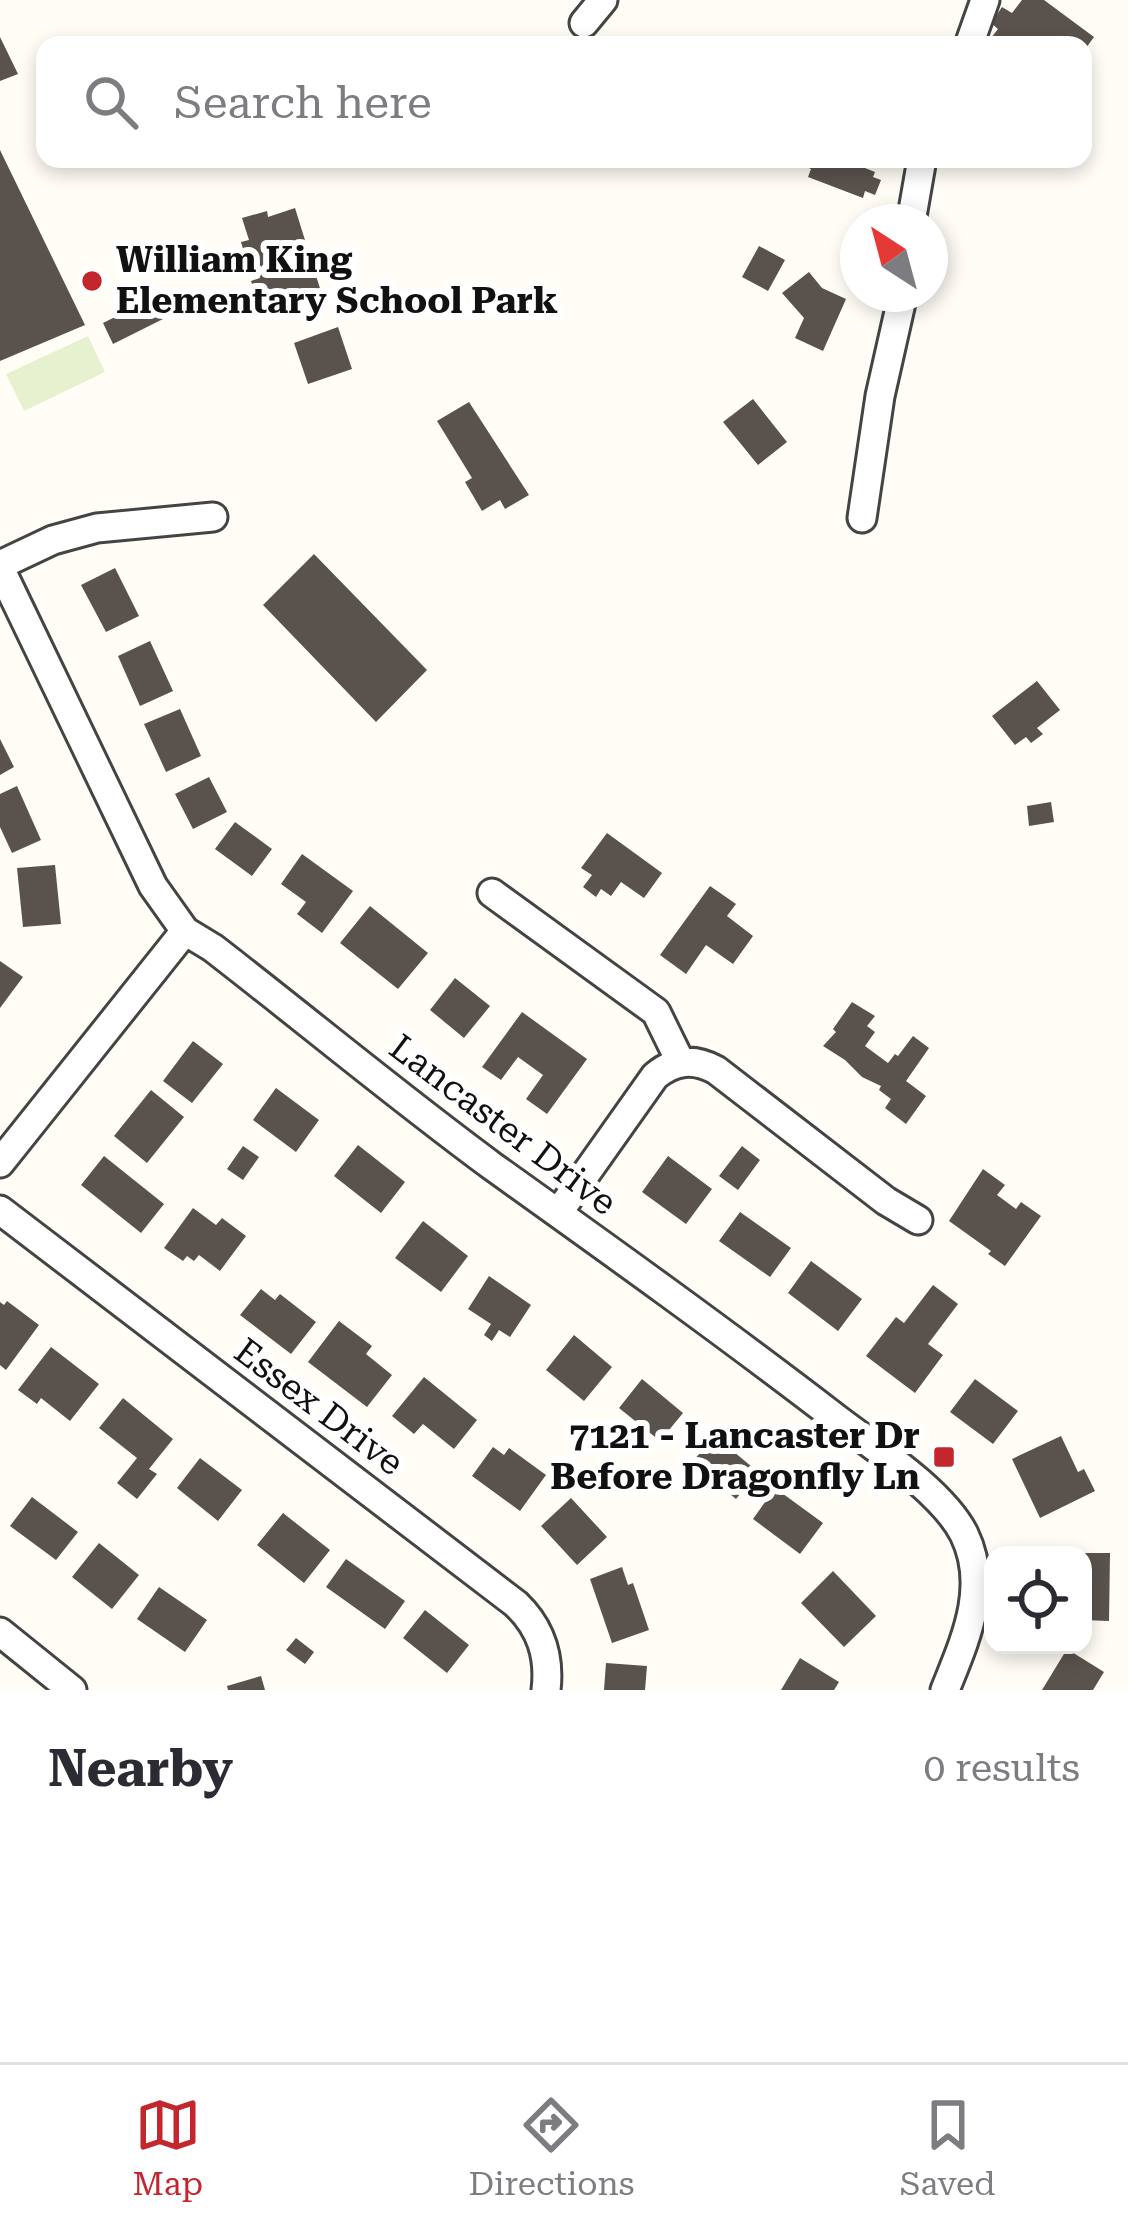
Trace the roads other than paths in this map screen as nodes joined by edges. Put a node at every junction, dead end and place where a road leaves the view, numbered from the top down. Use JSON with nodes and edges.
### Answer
{"nodes":[{"id":1,"x":603,"y":0,"type":"edge"},
{"id":2,"x":985,"y":0,"type":"edge"},
{"id":3,"x":584,"y":23,"type":"dead end"},
{"id":4,"x":972,"y":36,"type":"edge"},
{"id":5,"x":920,"y":168,"type":"edge"},
{"id":6,"x":914,"y":204,"type":"edge"},
{"id":7,"x":899,"y":312,"type":"edge"},
{"id":8,"x":213,"y":517,"type":"dead end"},
{"id":9,"x":862,"y":518,"type":"dead end"},
{"id":10,"x":0,"y":566,"type":"edge"},
{"id":11,"x":493,"y":893,"type":"dead end"},
{"id":12,"x":185,"y":931,"type":"junction"},
{"id":13,"x":681,"y":1063,"type":"junction"},
{"id":14,"x":0,"y":1163,"type":"edge"},
{"id":15,"x":0,"y":1210,"type":"edge"},
{"id":16,"x":558,"y":1213,"type":"junction"},
{"id":17,"x":918,"y":1220,"type":"dead end"},
{"id":18,"x":0,"y":1632,"type":"edge"},
{"id":19,"x":72,"y":1690,"type":"edge"},
{"id":20,"x":546,"y":1690,"type":"edge"},
{"id":21,"x":945,"y":1690,"type":"edge"}],
"edges":[{"from":1,"to":3,"type":"street"},
{"from":2,"to":4,"type":"street"},
{"from":5,"to":6,"type":"street"},
{"from":7,"to":9,"type":"street"},
{"from":8,"to":10,"type":"street"},
{"from":10,"to":12,"type":"street","name":"Lancaster Drive"},
{"from":11,"to":13,"type":"street"},
{"from":12,"to":14,"type":"street"},
{"from":12,"to":16,"type":"street","name":"Lancaster Drive"},
{"from":13,"to":16,"type":"street"},
{"from":13,"to":17,"type":"street"},
{"from":15,"to":20,"type":"street","name":"Essex Drive"},
{"from":16,"to":21,"type":"street","name":"Lancaster Drive"},
{"from":18,"to":19,"type":"street"}]}
